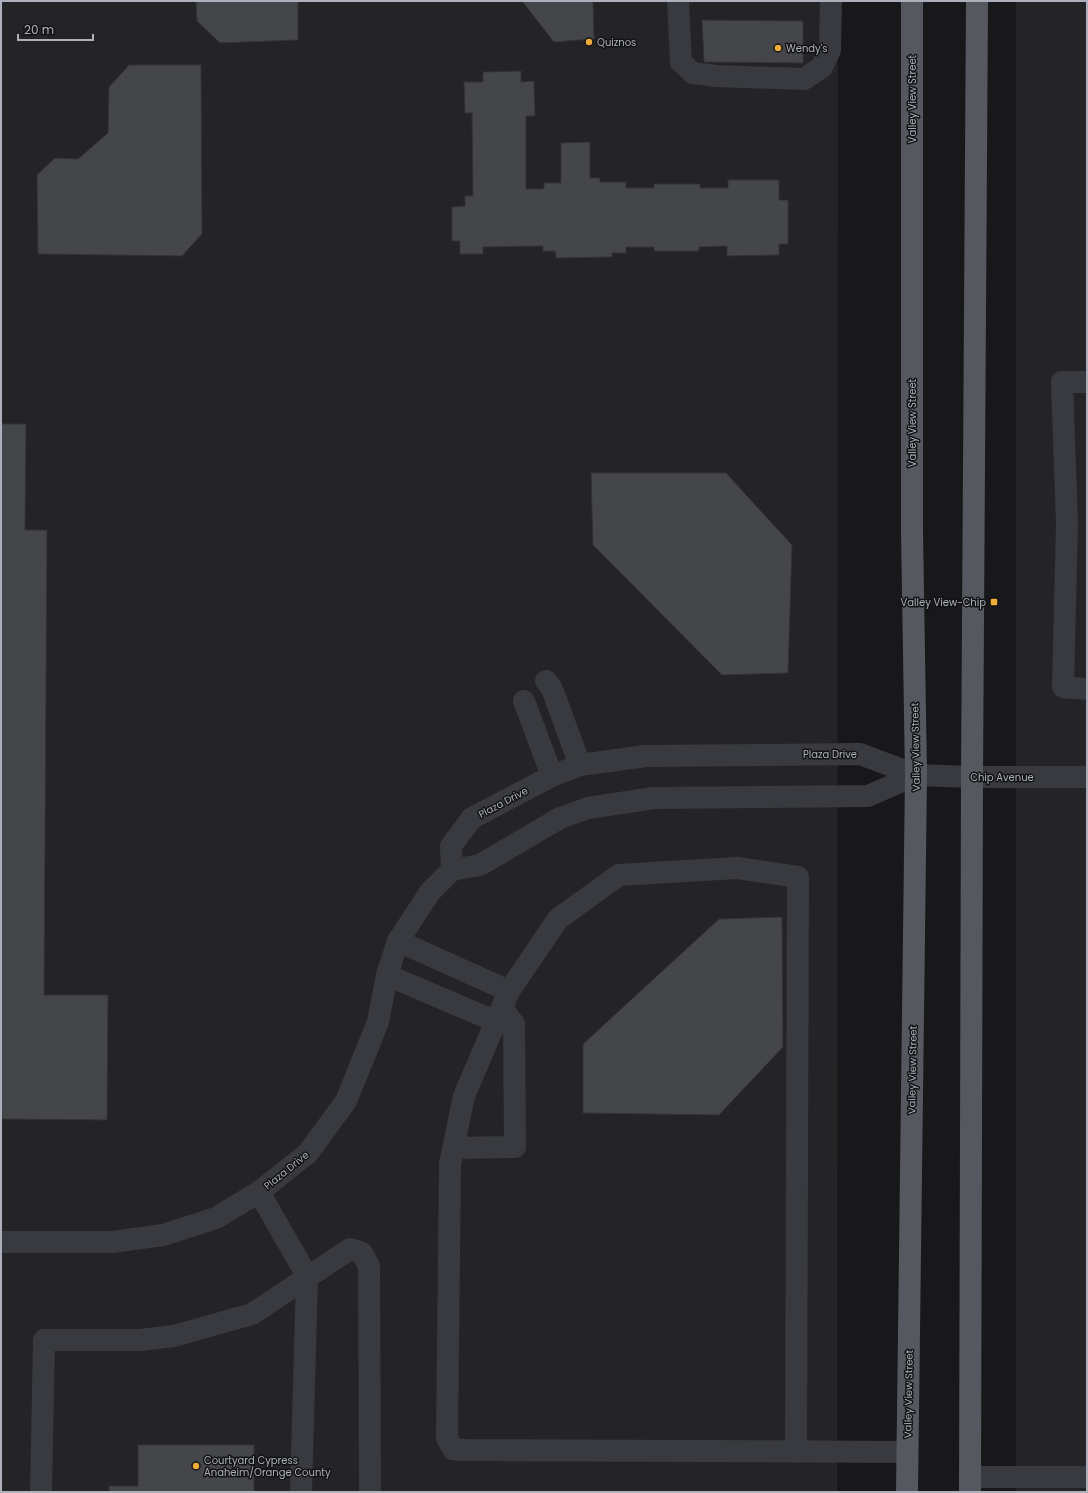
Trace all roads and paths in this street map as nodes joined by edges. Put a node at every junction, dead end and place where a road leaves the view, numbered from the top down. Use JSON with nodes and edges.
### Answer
{"nodes":[{"id":1,"x":678,"y":1,"type":"edge"},
{"id":2,"x":831,"y":1,"type":"edge"},
{"id":3,"x":912,"y":1,"type":"edge"},
{"id":4,"x":978,"y":1,"type":"edge"},
{"id":5,"x":1087,"y":382,"type":"edge"},
{"id":6,"x":546,"y":681,"type":"dead end"},
{"id":7,"x":1087,"y":689,"type":"edge"},
{"id":8,"x":524,"y":702,"type":"dead end"},
{"id":9,"x":580,"y":765,"type":"junction"},
{"id":10,"x":916,"y":775,"type":"junction"},
{"id":11,"x":552,"y":776,"type":"junction"},
{"id":12,"x":972,"y":777,"type":"junction"},
{"id":13,"x":1087,"y":777,"type":"edge"},
{"id":14,"x":452,"y":870,"type":"junction"},
{"id":15,"x":398,"y":941,"type":"junction"},
{"id":16,"x":387,"y":975,"type":"junction"},
{"id":17,"x":503,"y":1007,"type":"junction"},
{"id":18,"x":454,"y":1148,"type":"junction"},
{"id":19,"x":259,"y":1192,"type":"junction"},
{"id":20,"x":1,"y":1242,"type":"edge"},
{"id":21,"x":307,"y":1276,"type":"junction"},
{"id":22,"x":796,"y":1452,"type":"junction"},
{"id":23,"x":907,"y":1452,"type":"junction"},
{"id":24,"x":1087,"y":1477,"type":"edge"},
{"id":25,"x":970,"y":1484,"type":"edge"},
{"id":26,"x":41,"y":1492,"type":"edge"},
{"id":27,"x":302,"y":1492,"type":"edge"},
{"id":28,"x":370,"y":1492,"type":"edge"},
{"id":29,"x":907,"y":1492,"type":"edge"}],
"edges":[{"from":1,"to":2,"type":"street"},
{"from":3,"to":10,"type":"main road","name":"Valley View Street"},
{"from":4,"to":12,"type":"main road"},
{"from":5,"to":7,"type":"street"},
{"from":6,"to":9,"type":"street"},
{"from":8,"to":11,"type":"street"},
{"from":9,"to":10,"type":"street","name":"Plaza Drive"},
{"from":9,"to":11,"type":"street","name":"Plaza Drive"},
{"from":10,"to":12,"type":"street","name":"Chip Avenue"},
{"from":10,"to":14,"type":"street"},
{"from":10,"to":23,"type":"main road","name":"Valley View Street"},
{"from":11,"to":14,"type":"street","name":"Plaza Drive"},
{"from":12,"to":13,"type":"street","name":"Chip Avenue"},
{"from":12,"to":25,"type":"main road"},
{"from":14,"to":15,"type":"street","name":"Plaza Drive"},
{"from":15,"to":16,"type":"street","name":"Plaza Drive"},
{"from":15,"to":17,"type":"street"},
{"from":16,"to":17,"type":"street"},
{"from":16,"to":19,"type":"street","name":"Plaza Drive"},
{"from":17,"to":18,"type":"street"},
{"from":17,"to":18,"type":"street"},
{"from":17,"to":22,"type":"street"},
{"from":18,"to":22,"type":"street"},
{"from":19,"to":20,"type":"street","name":"Plaza Drive"},
{"from":19,"to":21,"type":"street"},
{"from":21,"to":26,"type":"street"},
{"from":21,"to":27,"type":"street"},
{"from":21,"to":28,"type":"street"},
{"from":22,"to":23,"type":"street"},
{"from":23,"to":29,"type":"main road","name":"Valley View Street"},
{"from":24,"to":25,"type":"street"}]}
